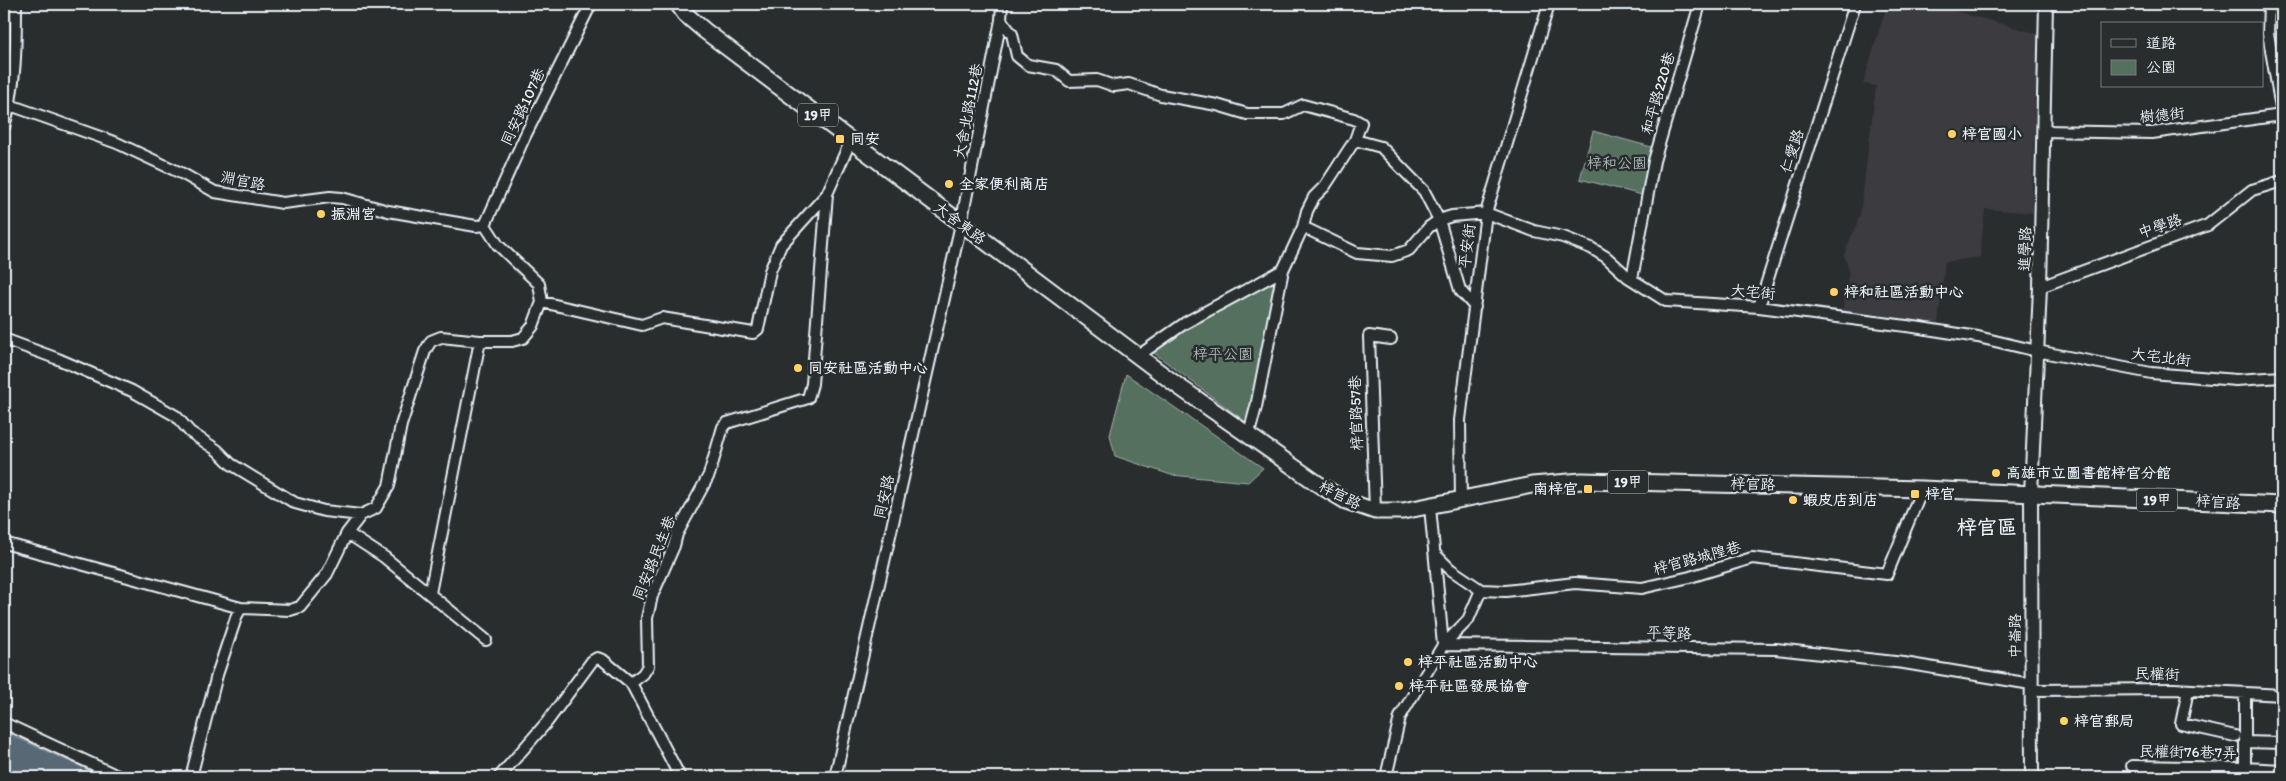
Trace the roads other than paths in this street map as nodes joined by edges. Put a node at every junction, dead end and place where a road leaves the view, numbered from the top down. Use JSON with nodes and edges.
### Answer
{"nodes":[{"id":1,"x":16,"y":4,"type":"edge"},
{"id":2,"x":591,"y":4,"type":"edge"},
{"id":3,"x":678,"y":4,"type":"edge"},
{"id":4,"x":1002,"y":4,"type":"edge"},
{"id":5,"x":1549,"y":4,"type":"edge"},
{"id":6,"x":1700,"y":4,"type":"edge"},
{"id":7,"x":1855,"y":4,"type":"edge"},
{"id":8,"x":2046,"y":4,"type":"edge"},
{"id":9,"x":2269,"y":4,"type":"edge"},
{"id":10,"x":1001,"y":20,"type":"junction"},
{"id":11,"x":10,"y":105,"type":"junction"},
{"id":12,"x":2282,"y":114,"type":"edge"},
{"id":13,"x":4,"y":127,"type":"edge"},
{"id":14,"x":2043,"y":131,"type":"junction"},
{"id":15,"x":851,"y":140,"type":"junction"},
{"id":16,"x":1355,"y":140,"type":"junction"},
{"id":17,"x":2282,"y":181,"type":"edge"},
{"id":18,"x":827,"y":194,"type":"junction"},
{"id":19,"x":1486,"y":213,"type":"junction"},
{"id":20,"x":1439,"y":220,"type":"junction"},
{"id":21,"x":961,"y":224,"type":"junction"},
{"id":22,"x":485,"y":225,"type":"junction"},
{"id":23,"x":1303,"y":227,"type":"junction"},
{"id":24,"x":1283,"y":270,"type":"junction"},
{"id":25,"x":1632,"y":279,"type":"junction"},
{"id":26,"x":2040,"y":287,"type":"junction"},
{"id":27,"x":542,"y":302,"type":"junction"},
{"id":28,"x":1475,"y":307,"type":"junction"},
{"id":29,"x":1759,"y":307,"type":"junction"},
{"id":30,"x":4,"y":339,"type":"edge"},
{"id":31,"x":1391,"y":339,"type":"dead end"},
{"id":32,"x":480,"y":341,"type":"junction"},
{"id":33,"x":2037,"y":351,"type":"junction"},
{"id":34,"x":1138,"y":356,"type":"junction"},
{"id":35,"x":2282,"y":377,"type":"edge"},
{"id":36,"x":1248,"y":436,"type":"junction"},
{"id":37,"x":1922,"y":489,"type":"junction"},
{"id":38,"x":2031,"y":494,"type":"junction"},
{"id":39,"x":1461,"y":501,"type":"junction"},
{"id":40,"x":2282,"y":505,"type":"edge"},
{"id":41,"x":1430,"y":507,"type":"junction"},
{"id":42,"x":1375,"y":511,"type":"junction"},
{"id":43,"x":361,"y":515,"type":"junction"},
{"id":44,"x":347,"y":533,"type":"junction"},
{"id":45,"x":4,"y":543,"type":"edge"},
{"id":46,"x":1436,"y":555,"type":"junction"},
{"id":47,"x":1481,"y":590,"type":"junction"},
{"id":48,"x":430,"y":593,"type":"junction"},
{"id":49,"x":242,"y":608,"type":"junction"},
{"id":50,"x":486,"y":640,"type":"dead end"},
{"id":51,"x":1443,"y":645,"type":"junction"},
{"id":52,"x":631,"y":683,"type":"junction"},
{"id":53,"x":2031,"y":687,"type":"junction"},
{"id":54,"x":2188,"y":690,"type":"junction"},
{"id":55,"x":2245,"y":693,"type":"junction"},
{"id":56,"x":2282,"y":694,"type":"edge"},
{"id":57,"x":4,"y":723,"type":"edge"},
{"id":58,"x":2235,"y":736,"type":"dead end"},
{"id":59,"x":2245,"y":742,"type":"junction"},
{"id":60,"x":2282,"y":744,"type":"edge"},
{"id":61,"x":2132,"y":766,"type":"dead end"},
{"id":62,"x":2245,"y":768,"type":"junction"},
{"id":63,"x":2282,"y":770,"type":"edge"},
{"id":64,"x":120,"y":777,"type":"edge"},
{"id":65,"x":191,"y":777,"type":"edge"},
{"id":66,"x":499,"y":777,"type":"edge"},
{"id":67,"x":680,"y":777,"type":"edge"},
{"id":68,"x":835,"y":777,"type":"edge"},
{"id":69,"x":1386,"y":777,"type":"edge"},
{"id":70,"x":2032,"y":777,"type":"edge"}],
"edges":[{"from":1,"to":11,"type":"street"},
{"from":2,"to":22,"type":"street","name":"同安路107巷"},
{"from":3,"to":15,"type":"main road","name":"大舍東路","number":"19甲"},
{"from":4,"to":10,"type":"street","name":"大舍北路112巷"},
{"from":5,"to":19,"type":"street","name":"平安街"},
{"from":6,"to":25,"type":"street","name":"和平路220巷"},
{"from":7,"to":29,"type":"street","name":"仁愛路"},
{"from":8,"to":14,"type":"street","name":"進學路"},
{"from":9,"to":12,"type":"street"},
{"from":10,"to":16,"type":"street"},
{"from":10,"to":21,"type":"street","name":"大舍北路112巷"},
{"from":11,"to":13,"type":"street"},
{"from":11,"to":22,"type":"street","name":"淵官路"},
{"from":12,"to":14,"type":"street","name":"樹德街"},
{"from":14,"to":26,"type":"street","name":"進學路"},
{"from":15,"to":18,"type":"street"},
{"from":15,"to":21,"type":"main road","name":"大舍東路","number":"19甲"},
{"from":16,"to":20,"type":"street"},
{"from":16,"to":23,"type":"street"},
{"from":17,"to":26,"type":"street","name":"中學路"},
{"from":18,"to":27,"type":"street"},
{"from":18,"to":52,"type":"street","name":"同安路民生巷"},
{"from":19,"to":20,"type":"street"},
{"from":19,"to":25,"type":"street","name":"大宅街"},
{"from":19,"to":28,"type":"street","name":"平安街"},
{"from":20,"to":23,"type":"street"},
{"from":20,"to":28,"type":"street"},
{"from":21,"to":34,"type":"main road","name":"大舍東路","number":"19甲"},
{"from":21,"to":68,"type":"street","name":"同安路"},
{"from":22,"to":27,"type":"street"},
{"from":23,"to":24,"type":"street"},
{"from":24,"to":34,"type":"street"},
{"from":24,"to":36,"type":"street"},
{"from":25,"to":29,"type":"street","name":"大宅街"},
{"from":26,"to":33,"type":"street","name":"進學路"},
{"from":27,"to":32,"type":"street"},
{"from":28,"to":39,"type":"street","name":"平安街"},
{"from":29,"to":33,"type":"street","name":"大宅街"},
{"from":30,"to":43,"type":"street"},
{"from":31,"to":42,"type":"street","name":"梓官路57巷"},
{"from":32,"to":43,"type":"street"},
{"from":32,"to":48,"type":"street"},
{"from":33,"to":35,"type":"street","name":"大宅北街"},
{"from":33,"to":38,"type":"street","name":"進學路"},
{"from":34,"to":36,"type":"main road","name":"大舍東路","number":"19甲"},
{"from":36,"to":42,"type":"main road","name":"梓官路","number":"19甲"},
{"from":37,"to":38,"type":"main road","name":"梓官路","number":"19甲"},
{"from":37,"to":39,"type":"main road","name":"梓官路","number":"19甲"},
{"from":37,"to":47,"type":"street","name":"梓官路城隍巷"},
{"from":38,"to":40,"type":"main road","name":"梓官路","number":"19甲"},
{"from":38,"to":53,"type":"street","name":"中崙路"},
{"from":39,"to":41,"type":"main road","name":"梓官路","number":"19甲"},
{"from":41,"to":42,"type":"main road","name":"梓官路","number":"19甲"},
{"from":41,"to":46,"type":"street"},
{"from":43,"to":44,"type":"street"},
{"from":44,"to":48,"type":"street"},
{"from":44,"to":49,"type":"street"},
{"from":45,"to":49,"type":"street"},
{"from":46,"to":47,"type":"street","name":"梓官路城隍巷"},
{"from":46,"to":51,"type":"street"},
{"from":47,"to":51,"type":"street"},
{"from":48,"to":50,"type":"street"},
{"from":49,"to":65,"type":"street"},
{"from":51,"to":53,"type":"street","name":"平等路"},
{"from":51,"to":69,"type":"street"},
{"from":52,"to":66,"type":"street"},
{"from":52,"to":67,"type":"street"},
{"from":53,"to":54,"type":"street","name":"民權街"},
{"from":53,"to":70,"type":"street","name":"中崙路"},
{"from":54,"to":55,"type":"street","name":"民權街"},
{"from":54,"to":58,"type":"street"},
{"from":55,"to":56,"type":"street","name":"民權街"},
{"from":55,"to":59,"type":"street"},
{"from":57,"to":64,"type":"street"},
{"from":59,"to":60,"type":"street"},
{"from":59,"to":62,"type":"street"},
{"from":61,"to":62,"type":"street","name":"民權街76巷7弄"},
{"from":62,"to":63,"type":"street","name":"民權街76巷7弄"}]}
